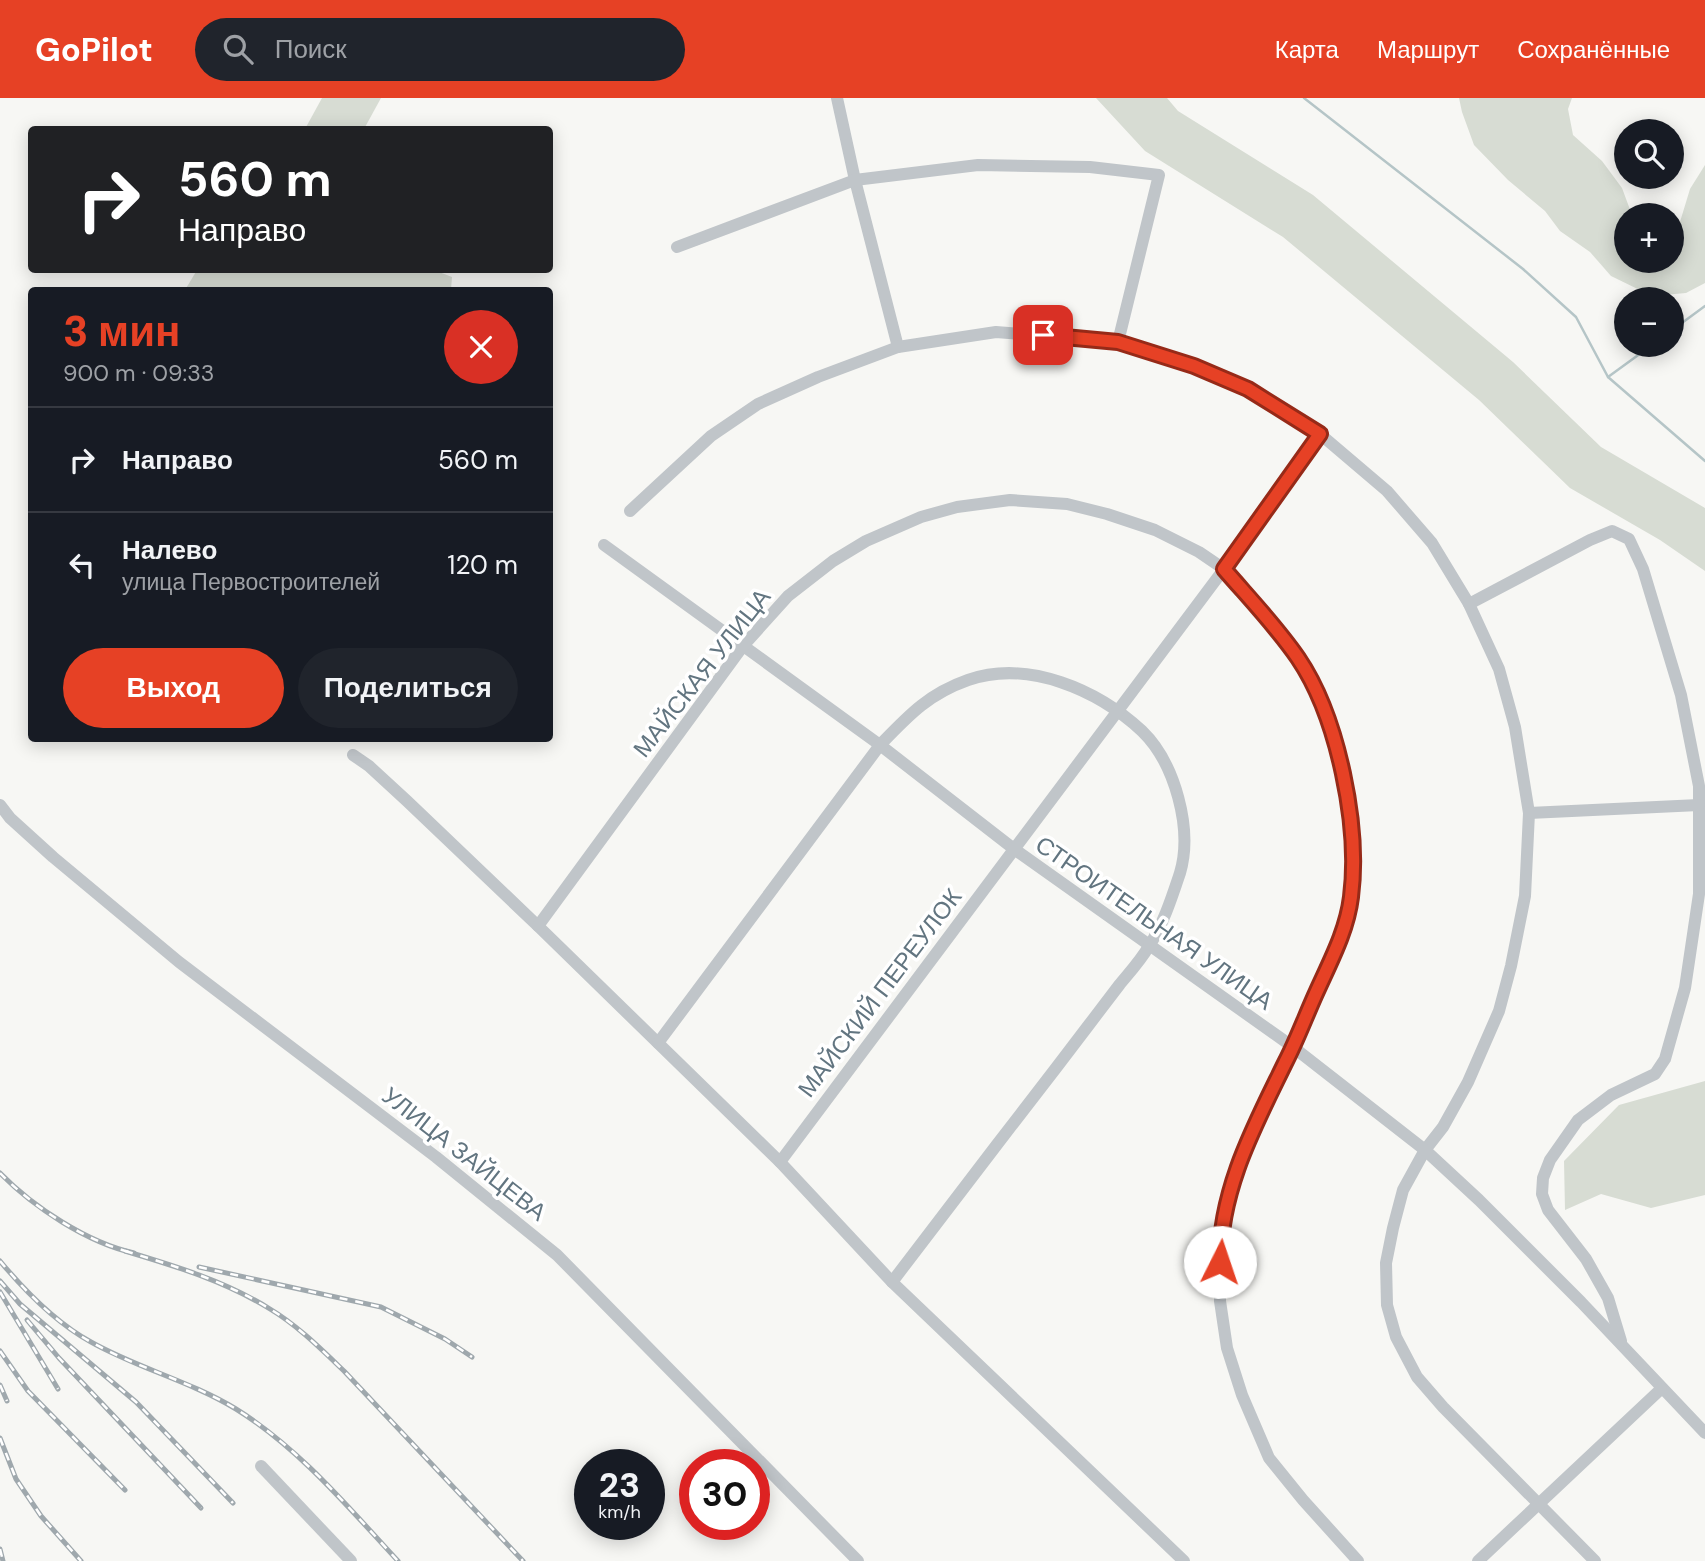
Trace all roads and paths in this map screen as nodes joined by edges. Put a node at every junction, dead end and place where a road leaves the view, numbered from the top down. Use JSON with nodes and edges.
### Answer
{"nodes":[{"id":1,"x":837,"y":98,"type":"edge"},
{"id":2,"x":855,"y":180,"type":"junction"},
{"id":3,"x":677,"y":247,"type":"dead end"},
{"id":4,"x":1118,"y":342,"type":"junction"},
{"id":5,"x":898,"y":347,"type":"junction"},
{"id":6,"x":1320,"y":434,"type":"junction"},
{"id":7,"x":630,"y":511,"type":"dead end"},
{"id":8,"x":604,"y":545,"type":"dead end"},
{"id":9,"x":1224,"y":569,"type":"junction"},
{"id":10,"x":1469,"y":604,"type":"junction"},
{"id":11,"x":743,"y":646,"type":"junction"},
{"id":12,"x":1116,"y":710,"type":"junction"},
{"id":13,"x":880,"y":746,"type":"junction"},
{"id":14,"x":353,"y":755,"type":"dead end"},
{"id":15,"x":0,"y":805,"type":"edge"},
{"id":16,"x":1699,"y":805,"type":"junction"},
{"id":17,"x":1529,"y":813,"type":"junction"},
{"id":18,"x":1014,"y":849,"type":"junction"},
{"id":19,"x":538,"y":926,"type":"junction"},
{"id":20,"x":1150,"y":946,"type":"junction"},
{"id":21,"x":658,"y":1043,"type":"junction"},
{"id":22,"x":1293,"y":1048,"type":"junction"},
{"id":23,"x":1425,"y":1150,"type":"junction"},
{"id":24,"x":780,"y":1162,"type":"junction"},
{"id":25,"x":892,"y":1282,"type":"junction"},
{"id":26,"x":1622,"y":1345,"type":"junction"},
{"id":27,"x":1661,"y":1389,"type":"junction"},
{"id":28,"x":1705,"y":1433,"type":"edge"},
{"id":29,"x":261,"y":1466,"type":"dead end"},
{"id":30,"x":1538,"y":1504,"type":"junction"},
{"id":31,"x":351,"y":1561,"type":"edge"},
{"id":32,"x":858,"y":1561,"type":"edge"},
{"id":33,"x":1184,"y":1561,"type":"edge"},
{"id":34,"x":1358,"y":1561,"type":"edge"},
{"id":35,"x":1478,"y":1561,"type":"edge"},
{"id":36,"x":1595,"y":1561,"type":"edge"}],
"edges":[{"from":1,"to":2,"type":"street"},
{"from":2,"to":3,"type":"street"},
{"from":2,"to":4,"type":"street"},
{"from":2,"to":5,"type":"street"},
{"from":4,"to":5,"type":"street"},
{"from":4,"to":6,"type":"street"},
{"from":5,"to":7,"type":"street"},
{"from":6,"to":9,"type":"street","name":"МАЙСКИЙ ПЕРЕУЛОК"},
{"from":6,"to":10,"type":"street"},
{"from":8,"to":11,"type":"street","name":"СТРОИТЕЛЬНАЯ УЛИЦА"},
{"from":9,"to":11,"type":"street","name":"МАЙСКАЯ УЛИЦА"},
{"from":9,"to":12,"type":"street","name":"МАЙСКИЙ ПЕРЕУЛОК"},
{"from":9,"to":22,"type":"street","name":"МАЙСКАЯ УЛИЦА"},
{"from":10,"to":16,"type":"street"},
{"from":10,"to":17,"type":"street"},
{"from":11,"to":13,"type":"street","name":"СТРОИТЕЛЬНАЯ УЛИЦА"},
{"from":11,"to":19,"type":"street","name":"МАЙСКАЯ УЛИЦА"},
{"from":12,"to":13,"type":"street"},
{"from":12,"to":18,"type":"street","name":"МАЙСКИЙ ПЕРЕУЛОК"},
{"from":12,"to":20,"type":"street"},
{"from":13,"to":18,"type":"street","name":"СТРОИТЕЛЬНАЯ УЛИЦА"},
{"from":13,"to":21,"type":"street"},
{"from":14,"to":19,"type":"street"},
{"from":15,"to":32,"type":"street","name":"УЛИЦА ЗАЙЦЕВА"},
{"from":16,"to":17,"type":"street"},
{"from":16,"to":26,"type":"street"},
{"from":17,"to":23,"type":"street"},
{"from":18,"to":20,"type":"street","name":"СТРОИТЕЛЬНАЯ УЛИЦА"},
{"from":18,"to":24,"type":"street","name":"МАЙСКИЙ ПЕРЕУЛОК"},
{"from":19,"to":21,"type":"street"},
{"from":20,"to":22,"type":"street","name":"СТРОИТЕЛЬНАЯ УЛИЦА"},
{"from":20,"to":25,"type":"street"},
{"from":21,"to":24,"type":"street"},
{"from":22,"to":23,"type":"street","name":"СТРОИТЕЛЬНАЯ УЛИЦА"},
{"from":22,"to":34,"type":"street","name":"МАЙСКАЯ УЛИЦА"},
{"from":23,"to":26,"type":"street","name":"СТРОИТЕЛЬНАЯ УЛИЦА"},
{"from":23,"to":30,"type":"street"},
{"from":24,"to":25,"type":"street"},
{"from":25,"to":33,"type":"street"},
{"from":26,"to":27,"type":"street","name":"СТРОИТЕЛЬНАЯ УЛИЦА"},
{"from":27,"to":28,"type":"street","name":"СТРОИТЕЛЬНАЯ УЛИЦА"},
{"from":27,"to":30,"type":"street"},
{"from":29,"to":31,"type":"street"},
{"from":30,"to":35,"type":"street"},
{"from":30,"to":36,"type":"street"}]}
